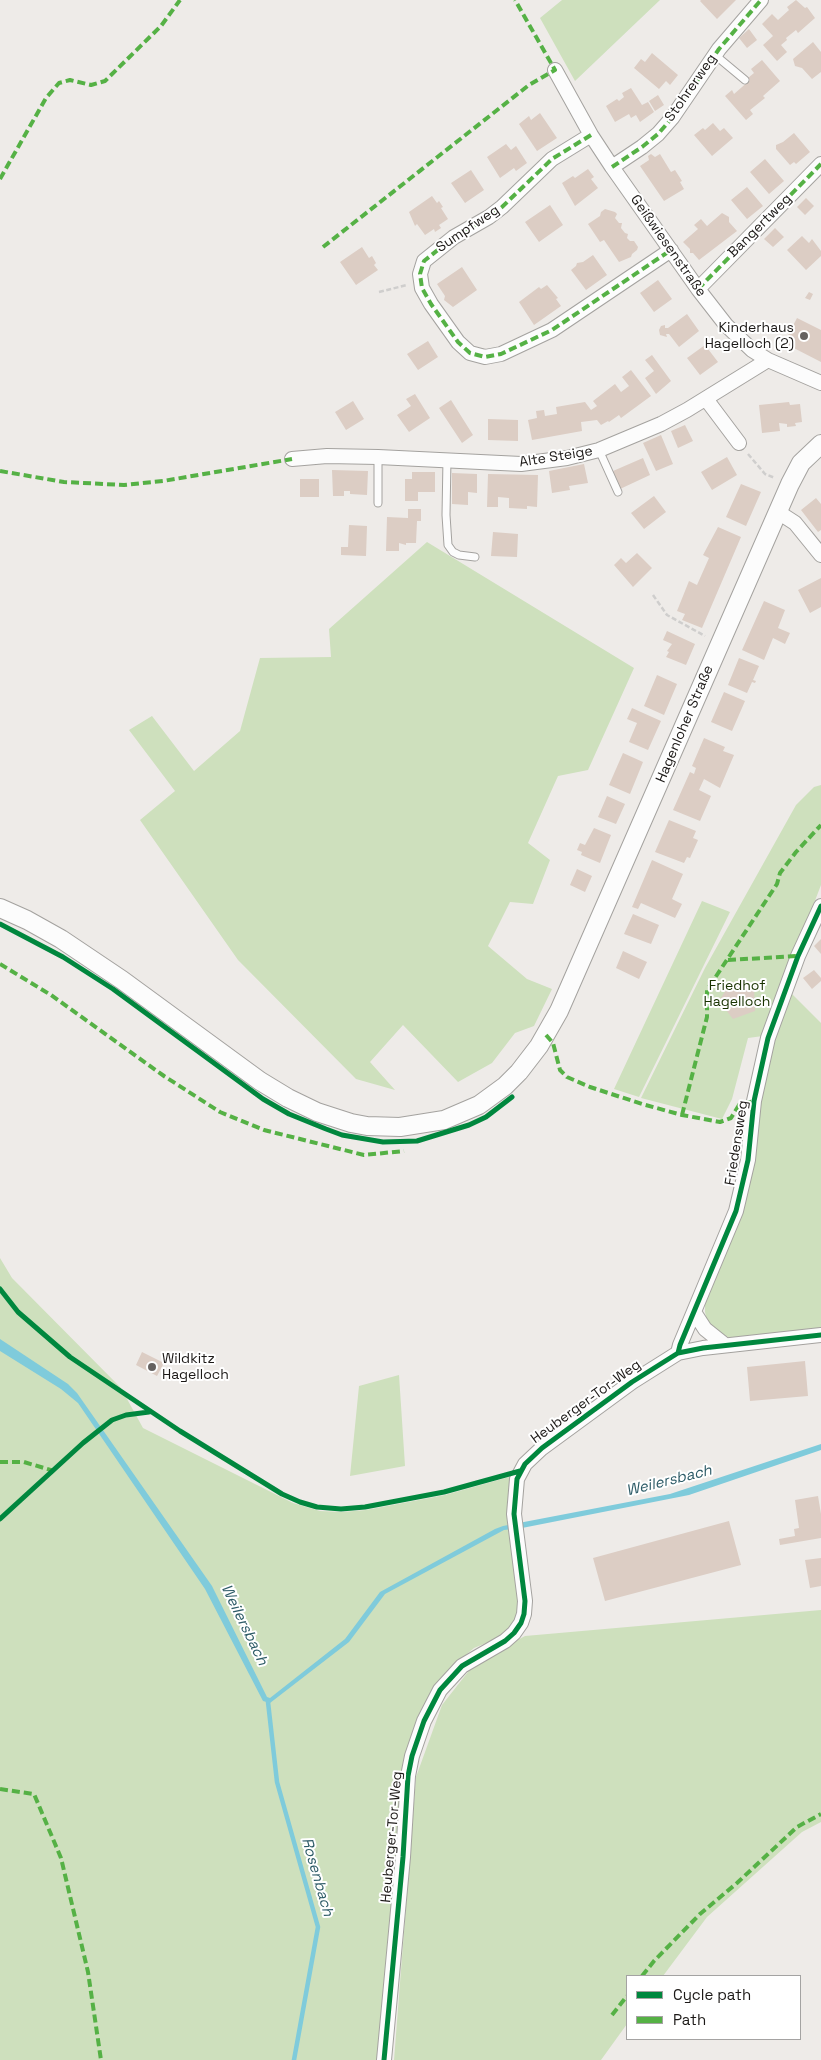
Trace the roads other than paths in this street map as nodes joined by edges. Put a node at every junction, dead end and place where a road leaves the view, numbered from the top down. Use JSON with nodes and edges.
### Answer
{"nodes":[{"id":1,"x":761,"y":0,"type":"edge"},
{"id":2,"x":715,"y":55,"type":"junction"},
{"id":3,"x":555,"y":70,"type":"dead end"},
{"id":4,"x":745,"y":80,"type":"dead end"},
{"id":5,"x":591,"y":135,"type":"junction"},
{"id":6,"x":821,"y":164,"type":"edge"},
{"id":7,"x":612,"y":167,"type":"junction"},
{"id":8,"x":671,"y":250,"type":"junction"},
{"id":9,"x":698,"y":289,"type":"junction"},
{"id":10,"x":768,"y":360,"type":"junction"},
{"id":11,"x":821,"y":383,"type":"edge"},
{"id":12,"x":706,"y":399,"type":"junction"},
{"id":13,"x":739,"y":443,"type":"road end"},
{"id":14,"x":821,"y":444,"type":"edge"},
{"id":15,"x":599,"y":450,"type":"junction"},
{"id":16,"x":378,"y":456,"type":"junction"},
{"id":17,"x":292,"y":459,"type":"dead end"},
{"id":18,"x":448,"y":459,"type":"junction"},
{"id":19,"x":618,"y":492,"type":"dead end"},
{"id":20,"x":378,"y":503,"type":"dead end"},
{"id":21,"x":778,"y":512,"type":"junction"},
{"id":22,"x":821,"y":555,"type":"edge"},
{"id":23,"x":475,"y":557,"type":"dead end"},
{"id":24,"x":821,"y":906,"type":"edge"},
{"id":25,"x":0,"y":908,"type":"edge"},
{"id":26,"x":694,"y":1312,"type":"junction"},
{"id":27,"x":821,"y":1335,"type":"edge"},
{"id":28,"x":725,"y":1345,"type":"junction"},
{"id":29,"x":678,"y":1354,"type":"junction"},
{"id":30,"x":384,"y":2060,"type":"edge"}],
"edges":[{"from":1,"to":2,"type":"street","name":"Stohrerweg"},
{"from":2,"to":4,"type":"lane"},
{"from":2,"to":7,"type":"street","name":"Stohrerweg"},
{"from":3,"to":5,"type":"street","name":"Geißwiesenstraße"},
{"from":5,"to":7,"type":"street","name":"Geißwiesenstraße"},
{"from":5,"to":8,"type":"street","name":"Sumpfweg"},
{"from":6,"to":9,"type":"street","name":"Bangertweg"},
{"from":7,"to":8,"type":"street","name":"Geißwiesenstraße"},
{"from":8,"to":9,"type":"street","name":"Geißwiesenstraße"},
{"from":9,"to":10,"type":"street","name":"Geißwiesenstraße"},
{"from":10,"to":11,"type":"street","name":"Geißwiesenstraße"},
{"from":10,"to":12,"type":"street","name":"Alte Steige"},
{"from":12,"to":13,"type":"street"},
{"from":12,"to":15,"type":"street","name":"Alte Steige"},
{"from":14,"to":21,"type":"street","name":"Hagenloher Straße"},
{"from":15,"to":18,"type":"street","name":"Alte Steige"},
{"from":15,"to":19,"type":"lane"},
{"from":16,"to":17,"type":"street","name":"Alte Steige"},
{"from":16,"to":18,"type":"street","name":"Alte Steige"},
{"from":16,"to":20,"type":"lane"},
{"from":18,"to":23,"type":"lane"},
{"from":21,"to":22,"type":"street"},
{"from":21,"to":25,"type":"street","name":"Hagenloher Straße"},
{"from":24,"to":26,"type":"street","name":"Friedensweg"},
{"from":26,"to":28,"type":"street"},
{"from":26,"to":29,"type":"street","name":"Friedensweg"},
{"from":27,"to":28,"type":"street","name":"Heuberger-Tor-Weg"},
{"from":28,"to":29,"type":"street","name":"Heuberger-Tor-Weg"},
{"from":29,"to":30,"type":"street","name":"Heuberger-Tor-Weg"}]}
